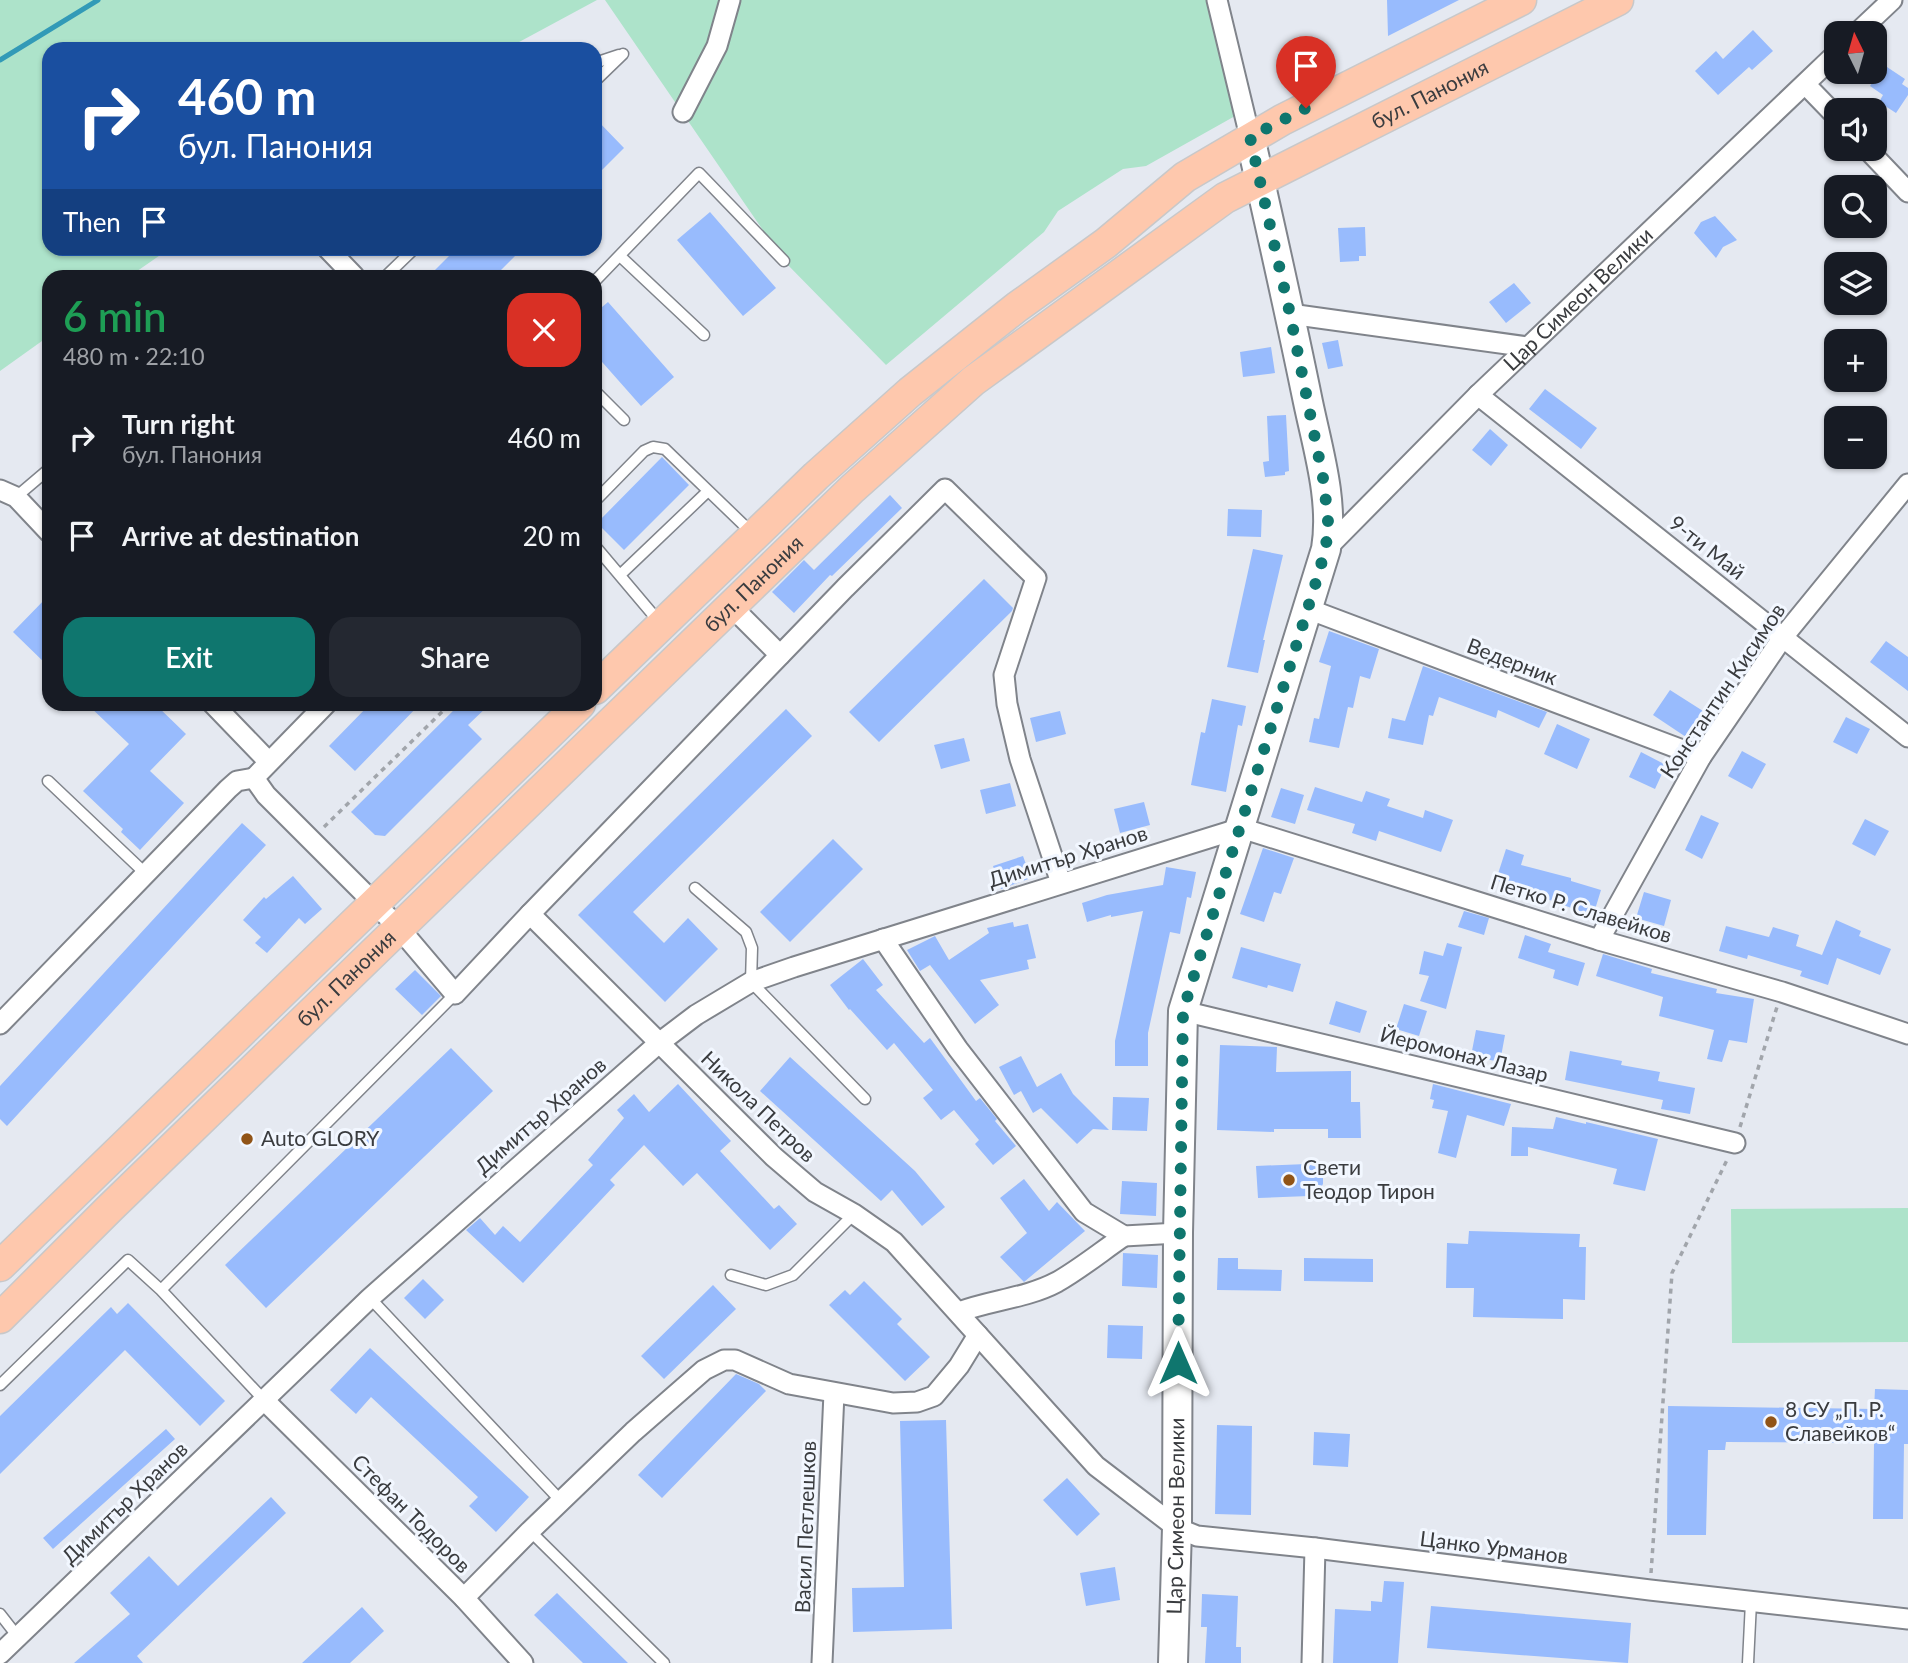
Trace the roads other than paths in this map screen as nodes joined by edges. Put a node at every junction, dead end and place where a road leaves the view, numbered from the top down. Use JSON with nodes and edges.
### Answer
{"nodes":[{"id":1,"x":730,"y":0,"type":"edge"},
{"id":2,"x":1217,"y":0,"type":"edge"},
{"id":3,"x":1521,"y":0,"type":"edge"},
{"id":4,"x":1618,"y":0,"type":"edge"},
{"id":5,"x":1892,"y":0,"type":"edge"},
{"id":6,"x":1870,"y":21,"type":"edge"},
{"id":7,"x":602,"y":61,"type":"edge"},
{"id":8,"x":1824,"y":66,"type":"edge"},
{"id":9,"x":602,"y":74,"type":"edge"},
{"id":10,"x":1805,"y":84,"type":"junction"},
{"id":11,"x":1824,"y":104,"type":"edge"},
{"id":12,"x":683,"y":112,"type":"dead end"},
{"id":13,"x":1250,"y":137,"type":"junction"},
{"id":14,"x":1878,"y":161,"type":"edge"},
{"id":15,"x":1260,"y":180,"type":"junction"},
{"id":16,"x":1908,"y":192,"type":"edge"},
{"id":17,"x":335,"y":256,"type":"edge"},
{"id":18,"x":407,"y":256,"type":"edge"},
{"id":19,"x":620,"y":256,"type":"junction"},
{"id":20,"x":784,"y":261,"type":"dead end"},
{"id":21,"x":348,"y":270,"type":"edge"},
{"id":22,"x":392,"y":270,"type":"edge"},
{"id":23,"x":602,"y":274,"type":"edge"},
{"id":24,"x":1290,"y":314,"type":"junction"},
{"id":25,"x":704,"y":334,"type":"dead end"},
{"id":26,"x":1528,"y":346,"type":"junction"},
{"id":27,"x":1478,"y":395,"type":"junction"},
{"id":28,"x":602,"y":398,"type":"edge"},
{"id":29,"x":624,"y":420,"type":"dead end"},
{"id":30,"x":42,"y":472,"type":"edge"},
{"id":31,"x":1908,"y":484,"type":"edge"},
{"id":32,"x":707,"y":492,"type":"junction"},
{"id":33,"x":8,"y":494,"type":"edge"},
{"id":34,"x":602,"y":494,"type":"edge"},
{"id":35,"x":42,"y":526,"type":"edge"},
{"id":36,"x":755,"y":535,"type":"junction"},
{"id":37,"x":1326,"y":549,"type":"junction"},
{"id":38,"x":602,"y":554,"type":"edge"},
{"id":39,"x":620,"y":575,"type":"junction"},
{"id":40,"x":731,"y":606,"type":"junction"},
{"id":41,"x":1308,"y":609,"type":"junction"},
{"id":42,"x":662,"y":625,"type":"junction"},
{"id":43,"x":1783,"y":637,"type":"junction"},
{"id":44,"x":780,"y":655,"type":"junction"},
{"id":45,"x":602,"y":682,"type":"edge"},
{"id":46,"x":220,"y":711,"type":"edge"},
{"id":47,"x":319,"y":711,"type":"edge"},
{"id":48,"x":573,"y":711,"type":"edge"},
{"id":49,"x":1908,"y":737,"type":"edge"},
{"id":50,"x":1701,"y":757,"type":"junction"},
{"id":51,"x":268,"y":761,"type":"junction"},
{"id":52,"x":254,"y":778,"type":"junction"},
{"id":53,"x":48,"y":781,"type":"dead end"},
{"id":54,"x":1241,"y":828,"type":"junction"},
{"id":55,"x":146,"y":874,"type":"junction"},
{"id":56,"x":1061,"y":883,"type":"junction"},
{"id":57,"x":695,"y":888,"type":"dead end"},
{"id":58,"x":374,"y":903,"type":"junction"},
{"id":59,"x":530,"y":914,"type":"junction"},
{"id":60,"x":399,"y":928,"type":"junction"},
{"id":61,"x":883,"y":939,"type":"junction"},
{"id":62,"x":1599,"y":940,"type":"junction"},
{"id":63,"x":751,"y":982,"type":"junction"},
{"id":64,"x":455,"y":994,"type":"junction"},
{"id":65,"x":1183,"y":1011,"type":"junction"},
{"id":66,"x":0,"y":1024,"type":"edge"},
{"id":67,"x":1908,"y":1034,"type":"edge"},
{"id":68,"x":659,"y":1043,"type":"junction"},
{"id":69,"x":866,"y":1099,"type":"dead end"},
{"id":70,"x":1735,"y":1143,"type":"road end"},
{"id":71,"x":854,"y":1214,"type":"junction"},
{"id":72,"x":1178,"y":1233,"type":"junction"},
{"id":73,"x":1124,"y":1236,"type":"junction"},
{"id":74,"x":0,"y":1266,"type":"edge"},
{"id":75,"x":731,"y":1275,"type":"dead end"},
{"id":76,"x":161,"y":1290,"type":"junction"},
{"id":77,"x":370,"y":1298,"type":"junction"},
{"id":78,"x":959,"y":1312,"type":"junction"},
{"id":79,"x":0,"y":1318,"type":"edge"},
{"id":80,"x":978,"y":1335,"type":"junction"},
{"id":81,"x":0,"y":1385,"type":"edge"},
{"id":82,"x":834,"y":1393,"type":"junction"},
{"id":83,"x":264,"y":1400,"type":"junction"},
{"id":84,"x":1096,"y":1466,"type":"joint"},
{"id":85,"x":561,"y":1501,"type":"junction"},
{"id":86,"x":1177,"y":1528,"type":"junction"},
{"id":87,"x":530,"y":1531,"type":"junction"},
{"id":88,"x":1315,"y":1548,"type":"junction"},
{"id":89,"x":464,"y":1598,"type":"junction"},
{"id":90,"x":1751,"y":1602,"type":"junction"},
{"id":91,"x":0,"y":1614,"type":"edge"},
{"id":92,"x":1908,"y":1619,"type":"edge"},
{"id":93,"x":18,"y":1637,"type":"junction"},
{"id":94,"x":0,"y":1654,"type":"edge"},
{"id":95,"x":523,"y":1663,"type":"edge"},
{"id":96,"x":664,"y":1663,"type":"edge"},
{"id":97,"x":822,"y":1663,"type":"edge"},
{"id":98,"x":1173,"y":1663,"type":"edge"},
{"id":99,"x":1312,"y":1663,"type":"edge"},
{"id":100,"x":1748,"y":1663,"type":"edge"}],
"edges":[{"from":1,"to":12,"type":"street"},
{"from":2,"to":13,"type":"street"},
{"from":3,"to":13,"type":"main road","name":"бул. Панония"},
{"from":4,"to":15,"type":"main road","name":"бул. Панония"},
{"from":5,"to":6,"type":"street"},
{"from":7,"to":9,"type":"lane"},
{"from":8,"to":10,"type":"street","name":"Цар Симеон Велики"},
{"from":10,"to":11,"type":"street"},
{"from":10,"to":26,"type":"street","name":"Цар Симеон Велики"},
{"from":13,"to":15,"type":"main road","name":"Цар Симеон Велики"},
{"from":13,"to":36,"type":"main road","name":"бул. Панония"},
{"from":14,"to":16,"type":"street"},
{"from":15,"to":24,"type":"main road","name":"Цар Симеон Велики"},
{"from":15,"to":40,"type":"main road","name":"бул. Панония"},
{"from":17,"to":21,"type":"street"},
{"from":18,"to":22,"type":"lane"},
{"from":19,"to":20,"type":"lane"},
{"from":19,"to":23,"type":"lane"},
{"from":19,"to":25,"type":"lane"},
{"from":24,"to":26,"type":"street"},
{"from":24,"to":37,"type":"main road","name":"Цар Симеон Велики"},
{"from":26,"to":27,"type":"street","name":"Цар Симеон Велики"},
{"from":27,"to":37,"type":"street","name":"Цар Симеон Велики"},
{"from":27,"to":43,"type":"street","name":"9-ти Май"},
{"from":28,"to":29,"type":"lane"},
{"from":30,"to":33,"type":"lane"},
{"from":31,"to":43,"type":"street","name":"Константин Кисимов"},
{"from":32,"to":34,"type":"lane"},
{"from":32,"to":36,"type":"lane"},
{"from":32,"to":39,"type":"lane"},
{"from":33,"to":35,"type":"street"},
{"from":36,"to":42,"type":"main road","name":"бул. Панония"},
{"from":37,"to":41,"type":"main road","name":"Цар Симеон Велики"},
{"from":38,"to":39,"type":"lane"},
{"from":39,"to":42,"type":"lane"},
{"from":40,"to":44,"type":"street"},
{"from":40,"to":60,"type":"main road","name":"бул. Панония"},
{"from":41,"to":50,"type":"street","name":"Ведерник"},
{"from":41,"to":54,"type":"main road","name":"Цар Симеон Велики"},
{"from":42,"to":45,"type":"main road","name":"бул. Панония"},
{"from":43,"to":49,"type":"street","name":"9-ти Май"},
{"from":43,"to":50,"type":"street","name":"Константин Кисимов"},
{"from":44,"to":56,"type":"street"},
{"from":44,"to":59,"type":"street"},
{"from":46,"to":51,"type":"street"},
{"from":47,"to":51,"type":"street"},
{"from":48,"to":58,"type":"main road","name":"бул. Панония"},
{"from":50,"to":62,"type":"street","name":"Константин Кисимов"},
{"from":51,"to":52,"type":"street"},
{"from":52,"to":55,"type":"street"},
{"from":52,"to":58,"type":"street"},
{"from":53,"to":55,"type":"lane"},
{"from":54,"to":56,"type":"street","name":"Димитър Хранов"},
{"from":54,"to":62,"type":"street","name":"Петко Р. Славейков"},
{"from":54,"to":65,"type":"main road","name":"Цар Симеон Велики"},
{"from":55,"to":66,"type":"street"},
{"from":56,"to":61,"type":"street","name":"Димитър Хранов"},
{"from":57,"to":63,"type":"lane"},
{"from":58,"to":60,"type":"street"},
{"from":58,"to":74,"type":"main road","name":"бул. Панония"},
{"from":59,"to":64,"type":"street"},
{"from":59,"to":68,"type":"street","name":"Никола Петров"},
{"from":60,"to":64,"type":"street"},
{"from":60,"to":79,"type":"main road","name":"бул. Панония"},
{"from":61,"to":63,"type":"street","name":"Димитър Хранов"},
{"from":61,"to":73,"type":"street"},
{"from":62,"to":67,"type":"street","name":"Петко Р. Славейков"},
{"from":63,"to":68,"type":"street","name":"Димитър Хранов"},
{"from":63,"to":69,"type":"lane"},
{"from":64,"to":76,"type":"lane"},
{"from":65,"to":70,"type":"street","name":"Йеромонах Лазар"},
{"from":65,"to":72,"type":"main road","name":"Цар Симеон Велики"},
{"from":68,"to":71,"type":"street","name":"Никола Петров"},
{"from":68,"to":77,"type":"street","name":"Димитър Хранов"},
{"from":71,"to":75,"type":"lane"},
{"from":71,"to":78,"type":"street","name":"Никола Петров"},
{"from":72,"to":73,"type":"street"},
{"from":72,"to":86,"type":"main road","name":"Цар Симеон Велики"},
{"from":73,"to":78,"type":"street"},
{"from":76,"to":81,"type":"lane"},
{"from":76,"to":83,"type":"lane"},
{"from":77,"to":83,"type":"street","name":"Димитър Хранов"},
{"from":77,"to":85,"type":"lane"},
{"from":78,"to":80,"type":"street","name":"Никола Петров"},
{"from":80,"to":82,"type":"street"},
{"from":80,"to":84,"type":"street","name":"Никола Петров"},
{"from":82,"to":85,"type":"street"},
{"from":82,"to":97,"type":"street","name":"Васил Петлешков"},
{"from":83,"to":89,"type":"street","name":"Стефан Тодоров"},
{"from":83,"to":93,"type":"street","name":"Димитър Хранов"},
{"from":84,"to":86,"type":"street","name":"Цанко Урманов"},
{"from":85,"to":87,"type":"street"},
{"from":86,"to":88,"type":"street","name":"Цанко Урманов"},
{"from":86,"to":98,"type":"main road","name":"Цар Симеон Велики"},
{"from":87,"to":89,"type":"street"},
{"from":87,"to":96,"type":"lane"},
{"from":88,"to":90,"type":"street","name":"Цанко Урманов"},
{"from":88,"to":99,"type":"street"},
{"from":89,"to":95,"type":"street","name":"Стефан Тодоров"},
{"from":90,"to":92,"type":"street","name":"Цанко Урманов"},
{"from":90,"to":100,"type":"lane"},
{"from":91,"to":93,"type":"lane"},
{"from":93,"to":94,"type":"street","name":"Димитър Хранов"}]}
